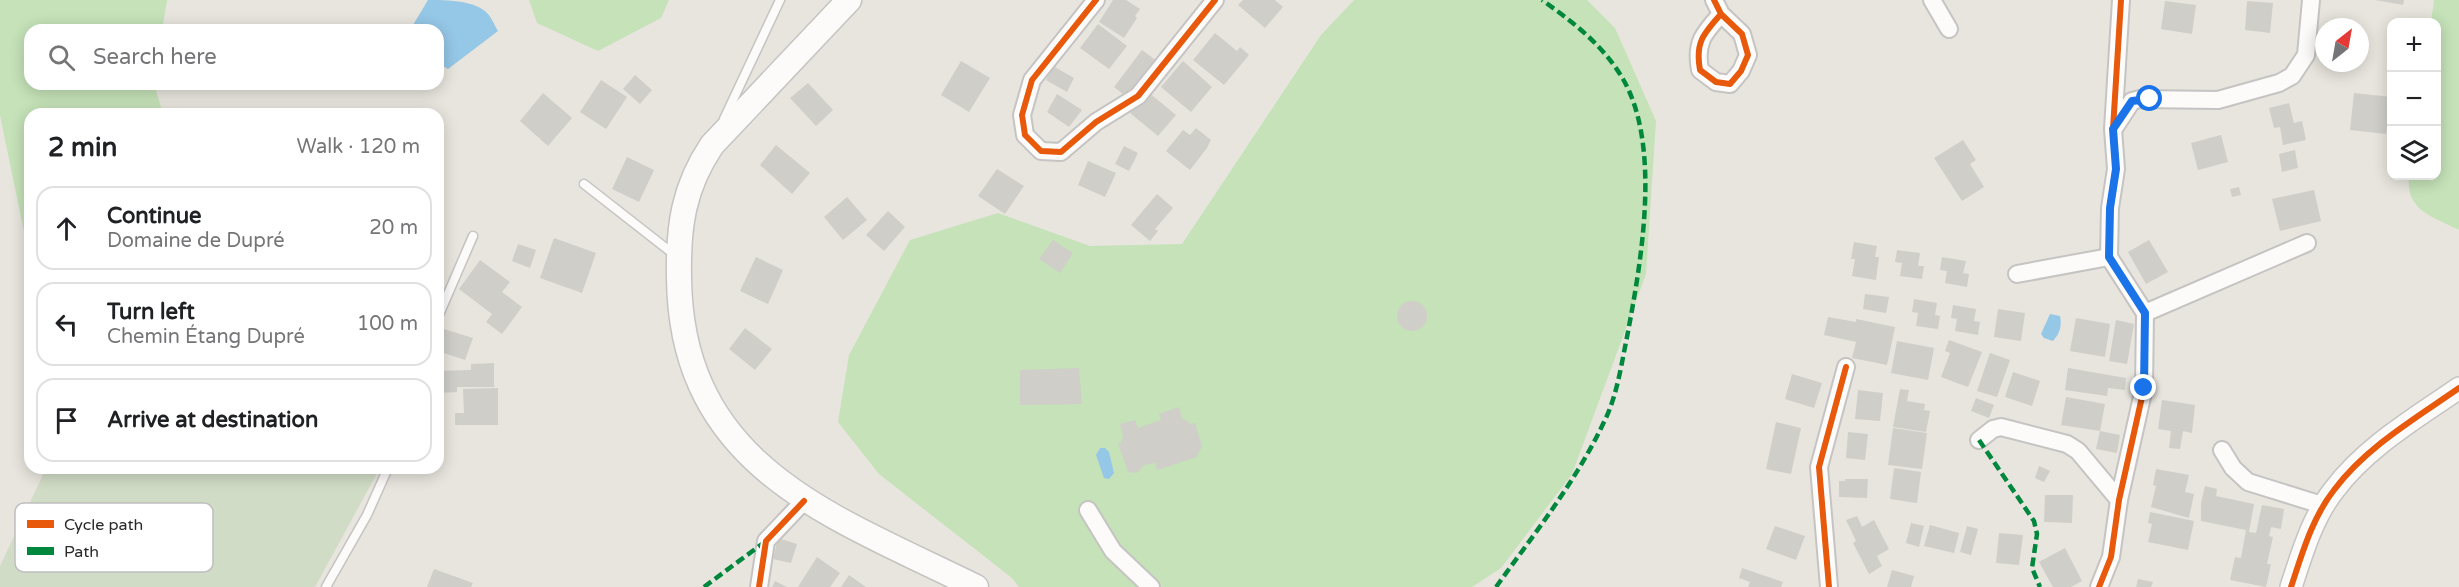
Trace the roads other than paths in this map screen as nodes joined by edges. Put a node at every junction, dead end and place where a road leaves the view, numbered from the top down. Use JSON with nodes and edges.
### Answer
{"nodes":[{"id":1,"x":780,"y":0,"type":"edge"},
{"id":2,"x":849,"y":0,"type":"edge"},
{"id":3,"x":1096,"y":0,"type":"edge"},
{"id":4,"x":1215,"y":0,"type":"edge"},
{"id":5,"x":1932,"y":0,"type":"edge"},
{"id":6,"x":2121,"y":0,"type":"edge"},
{"id":7,"x":2311,"y":0,"type":"edge"},
{"id":8,"x":1949,"y":29,"type":"dead end"},
{"id":9,"x":2113,"y":129,"type":"junction"},
{"id":10,"x":712,"y":145,"type":"junction"},
{"id":11,"x":584,"y":184,"type":"dead end"},
{"id":12,"x":473,"y":236,"type":"dead end"},
{"id":13,"x":2307,"y":243,"type":"dead end"},
{"id":14,"x":2109,"y":257,"type":"junction"},
{"id":15,"x":678,"y":258,"type":"junction"},
{"id":16,"x":2017,"y":274,"type":"dead end"},
{"id":17,"x":444,"y":303,"type":"edge"},
{"id":18,"x":2145,"y":313,"type":"junction"},
{"id":19,"x":1846,"y":367,"type":"dead end"},
{"id":20,"x":2459,"y":388,"type":"edge"},
{"id":21,"x":1979,"y":440,"type":"dead end"},
{"id":22,"x":2222,"y":450,"type":"dead end"},
{"id":23,"x":385,"y":474,"type":"edge"},
{"id":24,"x":2119,"y":500,"type":"junction"},
{"id":25,"x":804,"y":501,"type":"junction"},
{"id":26,"x":2325,"y":506,"type":"junction"},
{"id":27,"x":1088,"y":510,"type":"dead end"},
{"id":28,"x":326,"y":587,"type":"edge"},
{"id":29,"x":759,"y":587,"type":"edge"},
{"id":30,"x":976,"y":587,"type":"edge"},
{"id":31,"x":1151,"y":587,"type":"edge"},
{"id":32,"x":1829,"y":587,"type":"edge"},
{"id":33,"x":2099,"y":587,"type":"edge"},
{"id":34,"x":2291,"y":587,"type":"edge"}],
"edges":[{"from":1,"to":10,"type":"lane"},
{"from":2,"to":10,"type":"main road"},
{"from":3,"to":4,"type":"street"},
{"from":5,"to":8,"type":"street"},
{"from":6,"to":9,"type":"street"},
{"from":7,"to":9,"type":"street"},
{"from":9,"to":14,"type":"street"},
{"from":10,"to":15,"type":"main road"},
{"from":11,"to":15,"type":"lane"},
{"from":12,"to":17,"type":"lane"},
{"from":13,"to":18,"type":"street"},
{"from":14,"to":16,"type":"street"},
{"from":14,"to":18,"type":"street"},
{"from":15,"to":25,"type":"main road"},
{"from":18,"to":24,"type":"street"},
{"from":19,"to":32,"type":"street"},
{"from":20,"to":26,"type":"street"},
{"from":21,"to":24,"type":"street"},
{"from":22,"to":26,"type":"street"},
{"from":23,"to":28,"type":"lane"},
{"from":24,"to":33,"type":"street"},
{"from":25,"to":29,"type":"street"},
{"from":25,"to":30,"type":"main road"},
{"from":26,"to":34,"type":"street"},
{"from":27,"to":31,"type":"street"}]}
